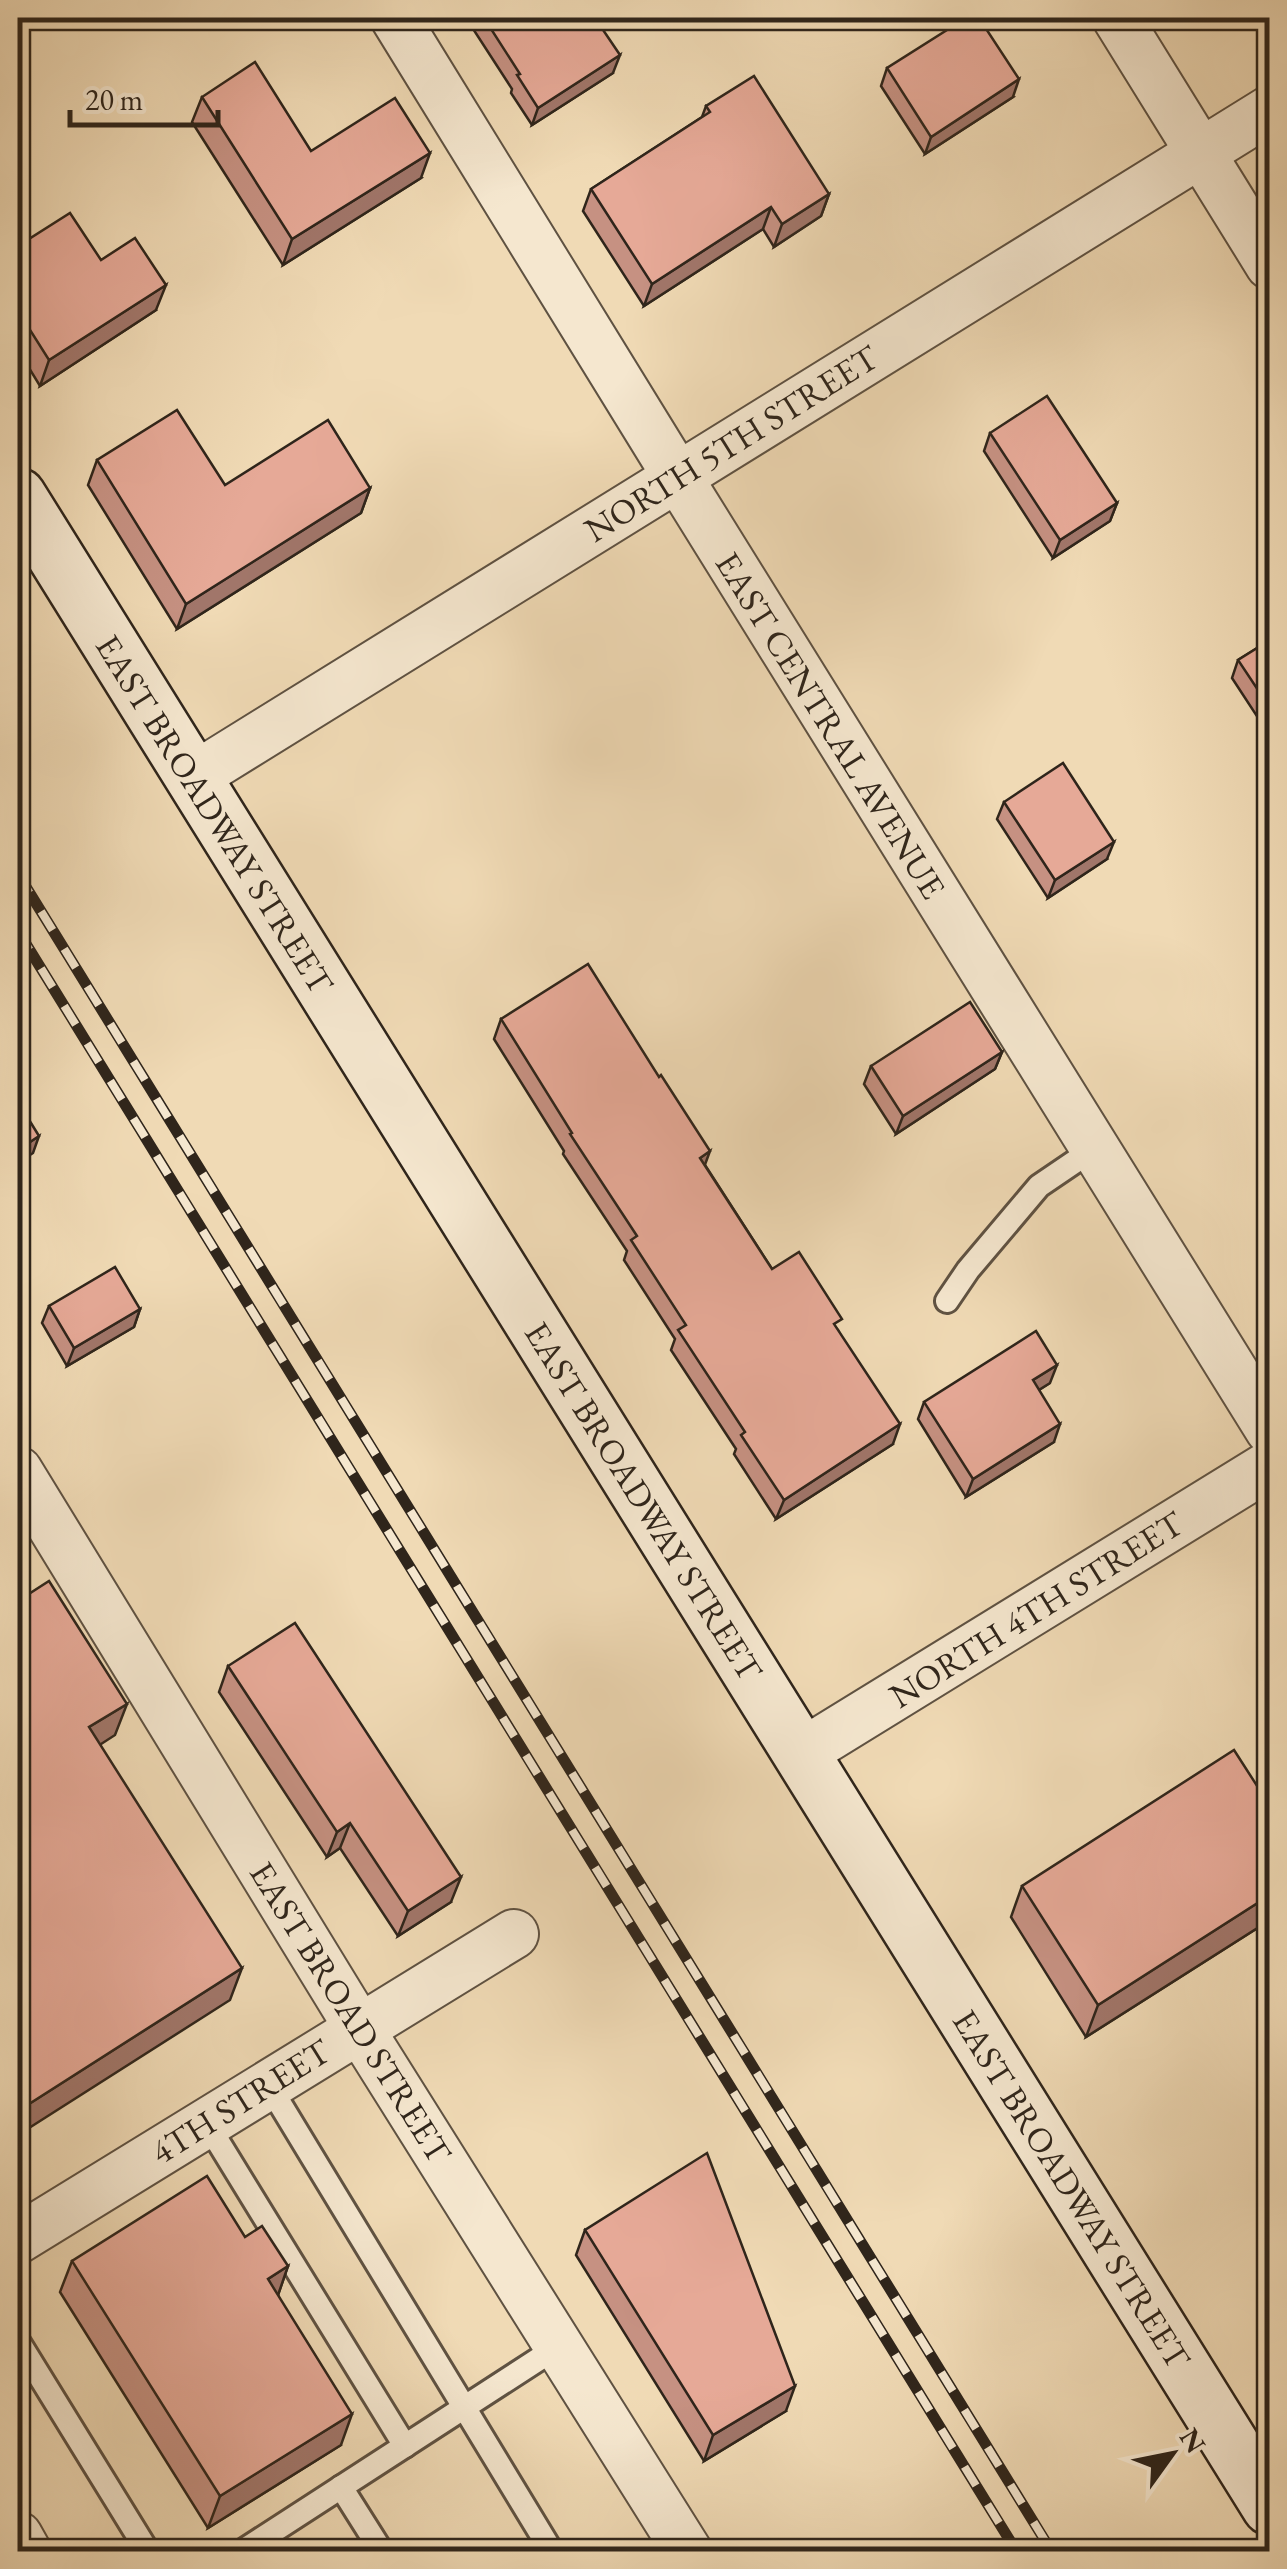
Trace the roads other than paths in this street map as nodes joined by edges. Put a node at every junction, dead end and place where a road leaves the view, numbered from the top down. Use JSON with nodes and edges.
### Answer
{"nodes":[{"id":1,"x":395,"y":18,"type":"edge"},
{"id":2,"x":1117,"y":18,"type":"edge"},
{"id":3,"x":1270,"y":110,"type":"edge"},
{"id":4,"x":1200,"y":154,"type":"junction"},
{"id":5,"x":1270,"y":265,"type":"edge"},
{"id":6,"x":677,"y":476,"type":"junction"},
{"id":7,"x":18,"y":496,"type":"edge"},
{"id":8,"x":192,"y":778,"type":"junction"},
{"id":9,"x":1095,"y":1148,"type":"junction"},
{"id":10,"x":947,"y":1301,"type":"dead end"},
{"id":11,"x":1270,"y":1430,"type":"edge"},
{"id":12,"x":1270,"y":1466,"type":"edge"},
{"id":13,"x":18,"y":1471,"type":"edge"},
{"id":14,"x":802,"y":1753,"type":"junction"},
{"id":15,"x":514,"y":1934,"type":"dead end"},
{"id":16,"x":359,"y":2028,"type":"junction"},
{"id":17,"x":268,"y":2084,"type":"junction"},
{"id":18,"x":206,"y":2122,"type":"junction"},
{"id":19,"x":18,"y":2239,"type":"edge"},
{"id":20,"x":18,"y":2342,"type":"edge"},
{"id":21,"x":559,"y":2346,"type":"junction"},
{"id":22,"x":464,"y":2407,"type":"junction"},
{"id":23,"x":405,"y":2446,"type":"junction"},
{"id":24,"x":341,"y":2487,"type":"junction"},
{"id":25,"x":1270,"y":2507,"type":"edge"},
{"id":26,"x":18,"y":2536,"type":"edge"},
{"id":27,"x":27,"y":2552,"type":"edge"},
{"id":28,"x":148,"y":2552,"type":"edge"},
{"id":29,"x":242,"y":2552,"type":"edge"},
{"id":30,"x":382,"y":2552,"type":"edge"},
{"id":31,"x":552,"y":2552,"type":"edge"},
{"id":32,"x":688,"y":2552,"type":"edge"}],
"edges":[{"from":1,"to":6,"type":"street","name":"EAST CENTRAL AVENUE"},
{"from":2,"to":4,"type":"street"},
{"from":3,"to":4,"type":"street","name":"NORTH 5TH STREET"},
{"from":4,"to":5,"type":"street"},
{"from":4,"to":6,"type":"street","name":"NORTH 5TH STREET"},
{"from":6,"to":8,"type":"street","name":"NORTH 5TH STREET"},
{"from":6,"to":9,"type":"street","name":"EAST CENTRAL AVENUE"},
{"from":7,"to":8,"type":"main road","name":"EAST BROADWAY STREET"},
{"from":8,"to":14,"type":"main road","name":"EAST BROADWAY STREET"},
{"from":9,"to":10,"type":"lane"},
{"from":9,"to":11,"type":"street","name":"EAST CENTRAL AVENUE"},
{"from":12,"to":14,"type":"street","name":"NORTH 4TH STREET"},
{"from":13,"to":16,"type":"street","name":"EAST BROAD STREET"},
{"from":14,"to":25,"type":"main road","name":"EAST BROADWAY STREET"},
{"from":15,"to":16,"type":"street","name":"4TH STREET"},
{"from":16,"to":17,"type":"street","name":"4TH STREET"},
{"from":16,"to":21,"type":"street","name":"EAST BROAD STREET"},
{"from":17,"to":18,"type":"street","name":"4TH STREET"},
{"from":17,"to":22,"type":"lane"},
{"from":18,"to":19,"type":"street","name":"4TH STREET"},
{"from":18,"to":23,"type":"lane"},
{"from":20,"to":28,"type":"lane"},
{"from":21,"to":22,"type":"lane"},
{"from":21,"to":32,"type":"street","name":"EAST BROAD STREET"},
{"from":22,"to":23,"type":"lane"},
{"from":22,"to":31,"type":"lane"},
{"from":23,"to":24,"type":"lane"},
{"from":24,"to":29,"type":"lane"},
{"from":24,"to":30,"type":"lane"},
{"from":26,"to":27,"type":"street"}]}
